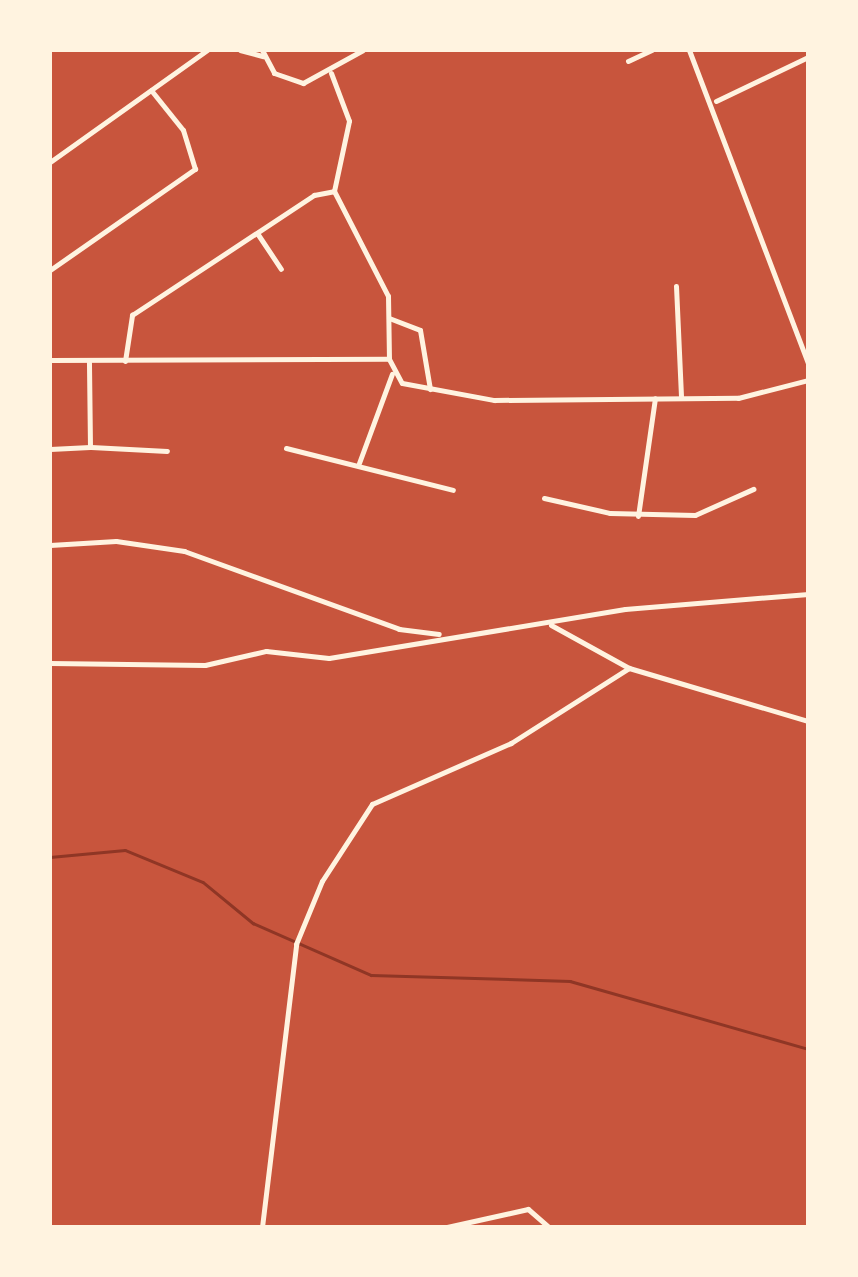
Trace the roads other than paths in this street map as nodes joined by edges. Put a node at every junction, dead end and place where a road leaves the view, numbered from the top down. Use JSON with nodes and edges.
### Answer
{"nodes":[{"id":1,"x":207,"y":50,"type":"edge"},
{"id":2,"x":240,"y":50,"type":"edge"},
{"id":3,"x":364,"y":50,"type":"edge"},
{"id":4,"x":652,"y":50,"type":"edge"},
{"id":5,"x":689,"y":50,"type":"edge"},
{"id":6,"x":263,"y":53,"type":"edge"},
{"id":7,"x":808,"y":57,"type":"edge"},
{"id":8,"x":628,"y":61,"type":"dead end"},
{"id":9,"x":331,"y":73,"type":"junction"},
{"id":10,"x":151,"y":90,"type":"junction"},
{"id":11,"x":715,"y":101,"type":"junction"},
{"id":12,"x":50,"y":162,"type":"edge"},
{"id":13,"x":334,"y":192,"type":"junction"},
{"id":14,"x":257,"y":233,"type":"junction"},
{"id":15,"x":50,"y":270,"type":"edge"},
{"id":16,"x":280,"y":270,"type":"dead end"},
{"id":17,"x":676,"y":286,"type":"dead end"},
{"id":18,"x":389,"y":318,"type":"junction"},
{"id":19,"x":389,"y":359,"type":"junction"},
{"id":20,"x":50,"y":360,"type":"edge"},
{"id":21,"x":124,"y":361,"type":"junction"},
{"id":22,"x":89,"y":362,"type":"junction"},
{"id":23,"x":808,"y":363,"type":"edge"},
{"id":24,"x":392,"y":374,"type":"junction"},
{"id":25,"x":808,"y":380,"type":"edge"},
{"id":26,"x":430,"y":390,"type":"junction"},
{"id":27,"x":655,"y":398,"type":"junction"},
{"id":28,"x":680,"y":398,"type":"junction"},
{"id":29,"x":90,"y":447,"type":"junction"},
{"id":30,"x":286,"y":448,"type":"dead end"},
{"id":31,"x":50,"y":449,"type":"edge"},
{"id":32,"x":168,"y":451,"type":"dead end"},
{"id":33,"x":359,"y":463,"type":"junction"},
{"id":34,"x":754,"y":489,"type":"dead end"},
{"id":35,"x":453,"y":490,"type":"dead end"},
{"id":36,"x":544,"y":498,"type":"dead end"},
{"id":37,"x":638,"y":516,"type":"junction"},
{"id":38,"x":50,"y":545,"type":"edge"},
{"id":39,"x":808,"y":594,"type":"edge"},
{"id":40,"x":549,"y":623,"type":"junction"},
{"id":41,"x":447,"y":634,"type":"junction"},
{"id":42,"x":50,"y":663,"type":"edge"},
{"id":43,"x":629,"y":668,"type":"junction"},
{"id":44,"x":808,"y":721,"type":"edge"},
{"id":45,"x":262,"y":1227,"type":"edge"},
{"id":46,"x":448,"y":1227,"type":"edge"},
{"id":47,"x":549,"y":1227,"type":"edge"}],
"edges":[{"from":1,"to":10,"type":"street"},
{"from":2,"to":6,"type":"street"},
{"from":3,"to":9,"type":"street"},
{"from":4,"to":8,"type":"street"},
{"from":5,"to":11,"type":"street"},
{"from":6,"to":9,"type":"street"},
{"from":7,"to":11,"type":"street"},
{"from":9,"to":13,"type":"street"},
{"from":10,"to":12,"type":"street"},
{"from":10,"to":15,"type":"street"},
{"from":11,"to":23,"type":"street"},
{"from":13,"to":14,"type":"street"},
{"from":13,"to":18,"type":"street"},
{"from":14,"to":16,"type":"street"},
{"from":14,"to":21,"type":"street"},
{"from":17,"to":28,"type":"street"},
{"from":18,"to":19,"type":"street"},
{"from":18,"to":26,"type":"street"},
{"from":19,"to":21,"type":"street"},
{"from":19,"to":24,"type":"street"},
{"from":20,"to":22,"type":"street"},
{"from":21,"to":22,"type":"street"},
{"from":22,"to":29,"type":"street"},
{"from":24,"to":26,"type":"street"},
{"from":24,"to":33,"type":"street"},
{"from":25,"to":28,"type":"street"},
{"from":26,"to":27,"type":"street"},
{"from":27,"to":28,"type":"street"},
{"from":27,"to":37,"type":"street"},
{"from":29,"to":31,"type":"street"},
{"from":29,"to":32,"type":"street"},
{"from":30,"to":33,"type":"street"},
{"from":33,"to":35,"type":"street"},
{"from":34,"to":37,"type":"street"},
{"from":36,"to":37,"type":"street"},
{"from":38,"to":41,"type":"street"},
{"from":39,"to":40,"type":"street"},
{"from":40,"to":41,"type":"street"},
{"from":40,"to":43,"type":"street"},
{"from":41,"to":42,"type":"street"},
{"from":43,"to":44,"type":"street"},
{"from":43,"to":45,"type":"street"},
{"from":46,"to":47,"type":"street"}]}
